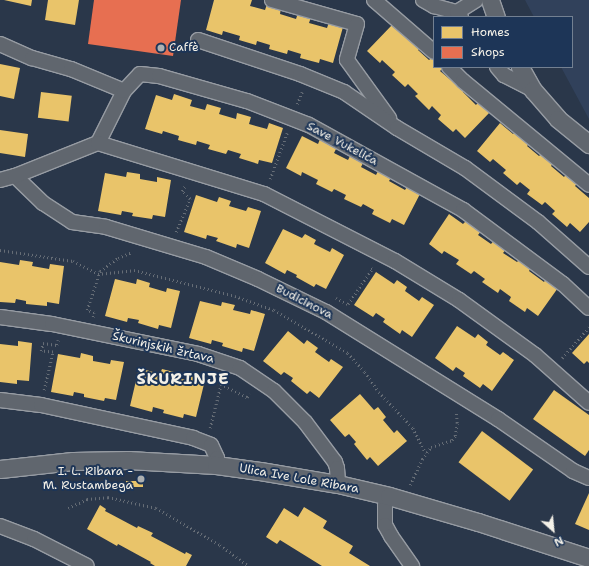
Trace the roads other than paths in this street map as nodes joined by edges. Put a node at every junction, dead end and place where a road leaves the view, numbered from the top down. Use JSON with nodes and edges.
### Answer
{"nodes":[{"id":1,"x":272,"y":0,"type":"edge"},
{"id":2,"x":374,"y":0,"type":"edge"},
{"id":3,"x":424,"y":0,"type":"edge"},
{"id":4,"x":476,"y":0,"type":"edge"},
{"id":5,"x":459,"y":14,"type":"edge"},
{"id":6,"x":198,"y":40,"type":"dead end"},
{"id":7,"x":0,"y":44,"type":"edge"},
{"id":8,"x":433,"y":51,"type":"edge"},
{"id":9,"x":450,"y":68,"type":"edge"},
{"id":10,"x":498,"y":68,"type":"edge"},
{"id":11,"x":521,"y":68,"type":"edge"},
{"id":12,"x":533,"y":90,"type":"junction"},
{"id":13,"x":124,"y":91,"type":"junction"},
{"id":14,"x":397,"y":128,"type":"junction"},
{"id":15,"x":98,"y":143,"type":"junction"},
{"id":16,"x":589,"y":144,"type":"edge"},
{"id":17,"x":15,"y":176,"type":"junction"},
{"id":18,"x":0,"y":180,"type":"edge"},
{"id":19,"x":589,"y":185,"type":"edge"},
{"id":20,"x":584,"y":255,"type":"edge"},
{"id":21,"x":589,"y":267,"type":"edge"},
{"id":22,"x":589,"y":308,"type":"edge"},
{"id":23,"x":0,"y":317,"type":"edge"},
{"id":24,"x":0,"y":400,"type":"edge"},
{"id":25,"x":589,"y":403,"type":"edge"},
{"id":26,"x":216,"y":465,"type":"junction"},
{"id":27,"x":0,"y":469,"type":"edge"},
{"id":28,"x":589,"y":478,"type":"edge"},
{"id":29,"x":338,"y":484,"type":"junction"},
{"id":30,"x":389,"y":496,"type":"junction"},
{"id":31,"x":0,"y":526,"type":"edge"},
{"id":32,"x":589,"y":558,"type":"edge"},
{"id":33,"x":87,"y":566,"type":"edge"},
{"id":34,"x":412,"y":566,"type":"edge"}],
"edges":[{"from":1,"to":14,"type":"street"},
{"from":2,"to":8,"type":"street"},
{"from":3,"to":5,"type":"street"},
{"from":4,"to":5,"type":"street"},
{"from":6,"to":14,"type":"street"},
{"from":7,"to":13,"type":"street"},
{"from":9,"to":19,"type":"street"},
{"from":10,"to":12,"type":"street"},
{"from":11,"to":12,"type":"street"},
{"from":12,"to":16,"type":"street"},
{"from":13,"to":15,"type":"street","name":"Save Vukelića"},
{"from":13,"to":22,"type":"street","name":"Save Vukelića"},
{"from":14,"to":20,"type":"street"},
{"from":15,"to":17,"type":"street"},
{"from":15,"to":25,"type":"street"},
{"from":17,"to":18,"type":"street"},
{"from":17,"to":28,"type":"street","name":"Budicinova"},
{"from":20,"to":21,"type":"street"},
{"from":23,"to":29,"type":"street","name":"Škurinjskih žrtava"},
{"from":24,"to":26,"type":"street"},
{"from":26,"to":27,"type":"street","name":"Ulica Ive Lole Ribara"},
{"from":26,"to":29,"type":"street","name":"Ulica Ive Lole Ribara"},
{"from":29,"to":30,"type":"street","name":"Ulica Ive Lole Ribara"},
{"from":30,"to":32,"type":"street","name":"Ulica Ive Lole Ribara"},
{"from":30,"to":34,"type":"street"},
{"from":31,"to":33,"type":"street"}]}
